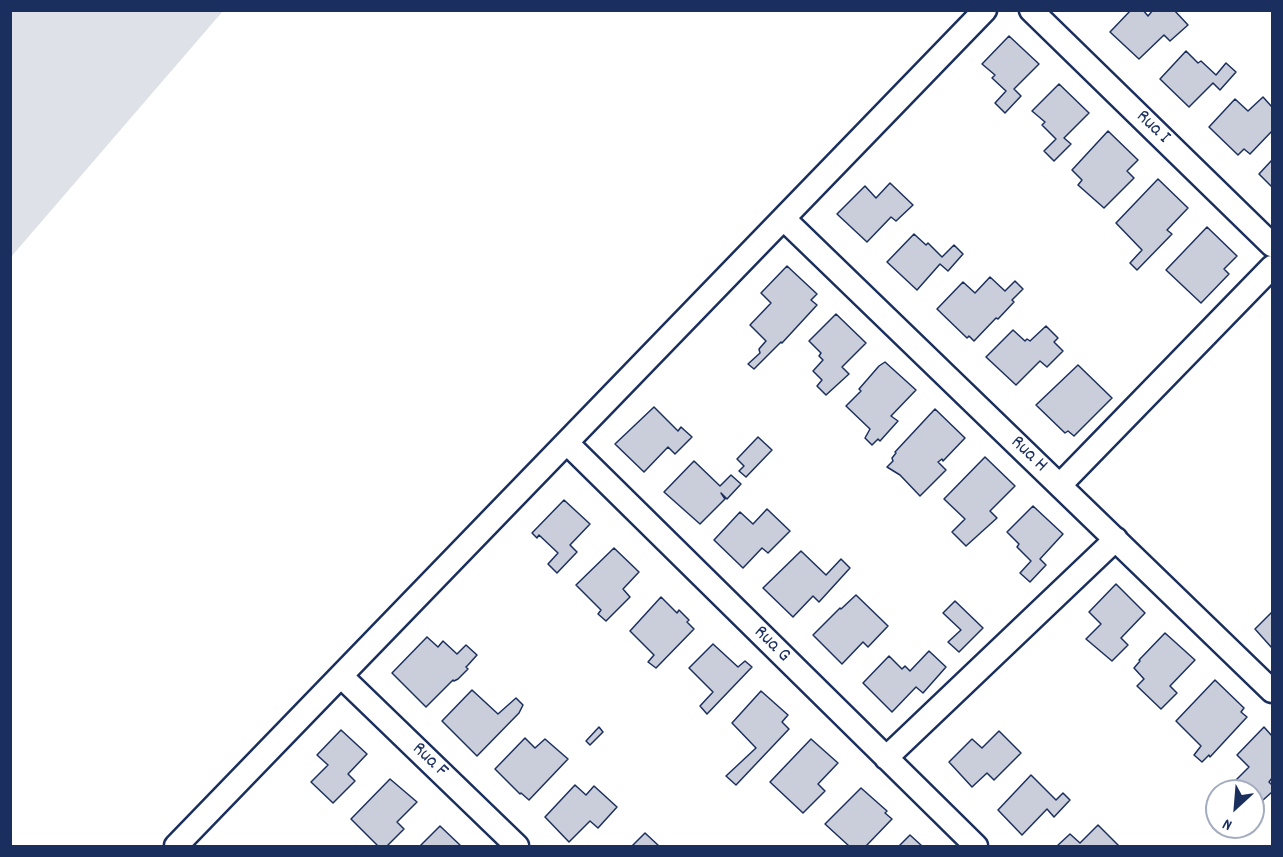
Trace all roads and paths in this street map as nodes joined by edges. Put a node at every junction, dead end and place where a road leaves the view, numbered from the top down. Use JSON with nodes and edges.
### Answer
{"nodes":[{"id":1,"x":985,"y":10,"type":"edge"},
{"id":2,"x":1031,"y":10,"type":"edge"},
{"id":3,"x":784,"y":219,"type":"junction"},
{"id":4,"x":1272,"y":245,"type":"edge"},
{"id":5,"x":1272,"y":267,"type":"edge"},
{"id":6,"x":567,"y":443,"type":"junction"},
{"id":7,"x":1060,"y":485,"type":"junction"},
{"id":8,"x":1116,"y":539,"type":"junction"},
{"id":9,"x":341,"y":676,"type":"junction"},
{"id":10,"x":1272,"y":691,"type":"edge"},
{"id":11,"x":886,"y":758,"type":"junction"},
{"id":12,"x":176,"y":846,"type":"edge"},
{"id":13,"x":518,"y":846,"type":"edge"},
{"id":14,"x":976,"y":846,"type":"edge"}],
"edges":[{"from":1,"to":3,"type":"street"},
{"from":2,"to":4,"type":"street","name":"Rua I"},
{"from":3,"to":6,"type":"street"},
{"from":3,"to":7,"type":"street","name":"Rua H"},
{"from":5,"to":7,"type":"street"},
{"from":6,"to":9,"type":"street"},
{"from":6,"to":11,"type":"street","name":"Rua G"},
{"from":7,"to":8,"type":"street","name":"Rua H"},
{"from":8,"to":10,"type":"street","name":"Rua H"},
{"from":8,"to":11,"type":"street"},
{"from":9,"to":12,"type":"street"},
{"from":9,"to":13,"type":"street","name":"Rua F"},
{"from":11,"to":14,"type":"street","name":"Rua G"}]}
